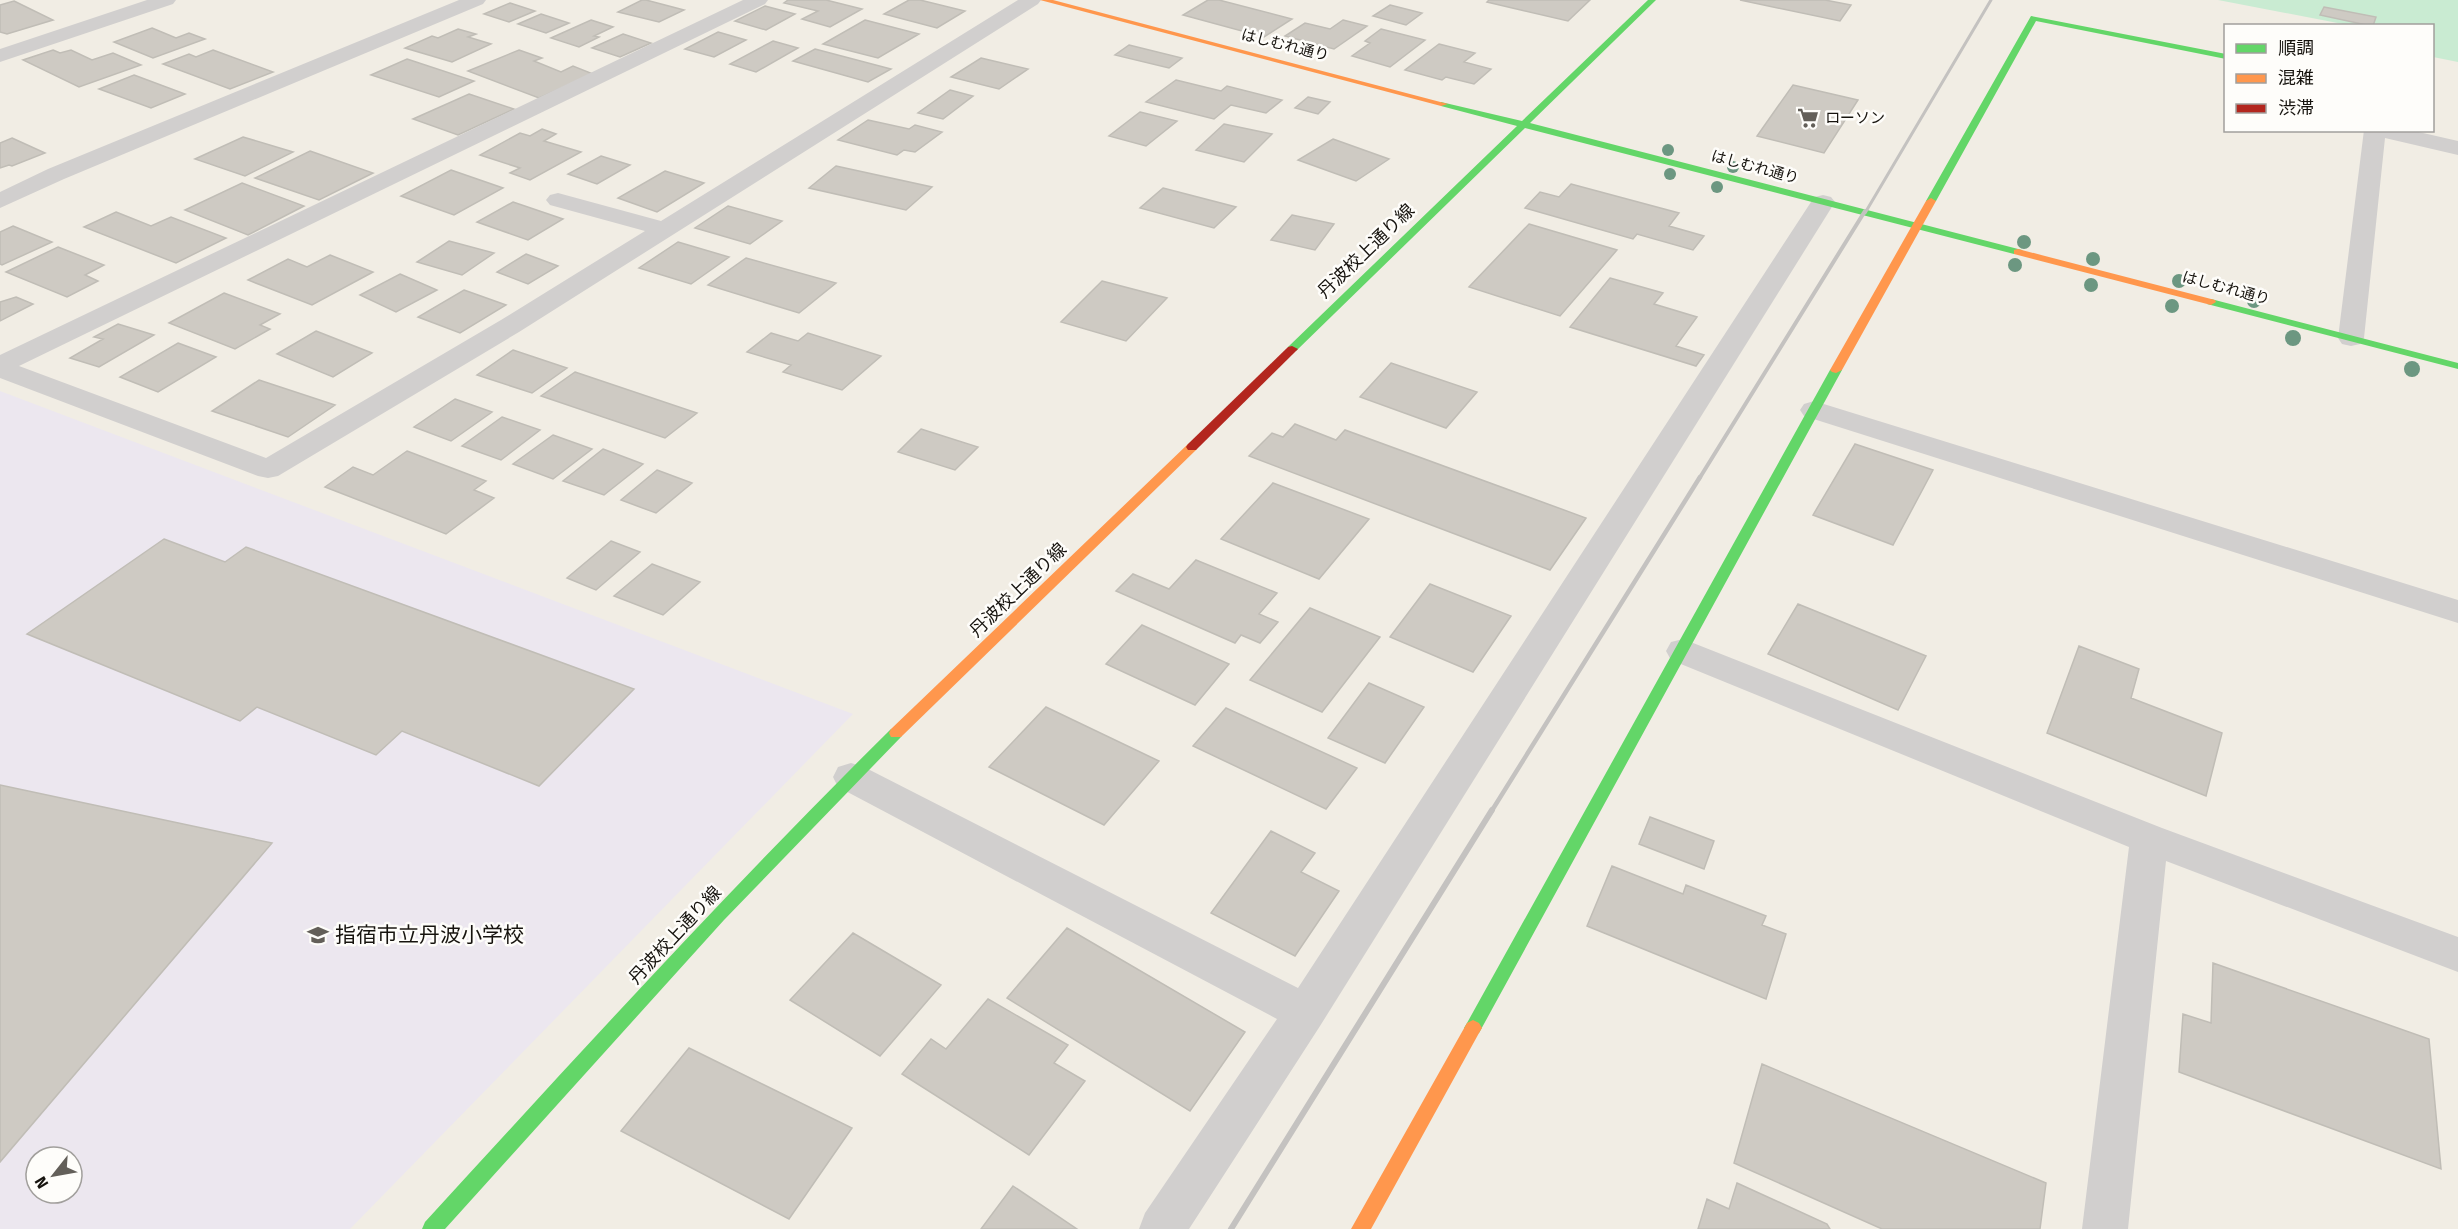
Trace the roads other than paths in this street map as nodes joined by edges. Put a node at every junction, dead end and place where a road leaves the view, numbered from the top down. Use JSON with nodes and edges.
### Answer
{"nodes":[{"id":1,"x":166,"y":0,"type":"edge"},
{"id":2,"x":476,"y":0,"type":"edge"},
{"id":3,"x":758,"y":0,"type":"edge"},
{"id":4,"x":1031,"y":0,"type":"edge"},
{"id":5,"x":1044,"y":0,"type":"edge"},
{"id":6,"x":1652,"y":0,"type":"edge"},
{"id":7,"x":0,"y":56,"type":"edge"},
{"id":8,"x":2224,"y":57,"type":"edge"},
{"id":9,"x":1523,"y":124,"type":"junction"},
{"id":10,"x":2377,"y":132,"type":"edge"},
{"id":11,"x":2386,"y":132,"type":"edge"},
{"id":12,"x":2458,"y":148,"type":"edge"},
{"id":13,"x":558,"y":200,"type":"dead end"},
{"id":14,"x":0,"y":201,"type":"edge"},
{"id":15,"x":1823,"y":201,"type":"junction"},
{"id":16,"x":1918,"y":226,"type":"junction"},
{"id":17,"x":664,"y":229,"type":"junction"},
{"id":18,"x":2351,"y":338,"type":"junction"},
{"id":19,"x":2458,"y":366,"type":"edge"},
{"id":20,"x":0,"y":367,"type":"edge"},
{"id":21,"x":1814,"y":410,"type":"junction"},
{"id":22,"x":2458,"y":612,"type":"edge"},
{"id":23,"x":1683,"y":651,"type":"junction"},
{"id":24,"x":851,"y":777,"type":"junction"},
{"id":25,"x":2149,"y":839,"type":"junction"},
{"id":26,"x":2458,"y":955,"type":"edge"},
{"id":27,"x":1305,"y":1013,"type":"junction"},
{"id":28,"x":432,"y":1229,"type":"edge"},
{"id":29,"x":1162,"y":1229,"type":"edge"},
{"id":30,"x":1361,"y":1229,"type":"edge"},
{"id":31,"x":2105,"y":1229,"type":"edge"}],
"edges":[{"from":1,"to":7,"type":"street"},
{"from":2,"to":14,"type":"street"},
{"from":3,"to":20,"type":"street"},
{"from":4,"to":17,"type":"street"},
{"from":5,"to":9,"type":"street","name":"はしむれ通り"},
{"from":6,"to":9,"type":"street","name":"丹波校上通り線"},
{"from":8,"to":16,"type":"street"},
{"from":9,"to":15,"type":"street","name":"はしむれ通り"},
{"from":9,"to":24,"type":"street","name":"丹波校上通り線"},
{"from":10,"to":18,"type":"street"},
{"from":11,"to":12,"type":"street"},
{"from":13,"to":17,"type":"street"},
{"from":15,"to":16,"type":"street","name":"はしむれ通り"},
{"from":15,"to":27,"type":"street"},
{"from":16,"to":18,"type":"street","name":"はしむれ通り"},
{"from":16,"to":21,"type":"street"},
{"from":17,"to":20,"type":"street"},
{"from":18,"to":19,"type":"street","name":"はしむれ通り"},
{"from":21,"to":22,"type":"street"},
{"from":21,"to":23,"type":"street"},
{"from":23,"to":25,"type":"street"},
{"from":23,"to":30,"type":"street"},
{"from":24,"to":27,"type":"street"},
{"from":24,"to":28,"type":"street","name":"丹波校上通り線"},
{"from":25,"to":26,"type":"street"},
{"from":25,"to":31,"type":"street"},
{"from":27,"to":29,"type":"street"}]}
